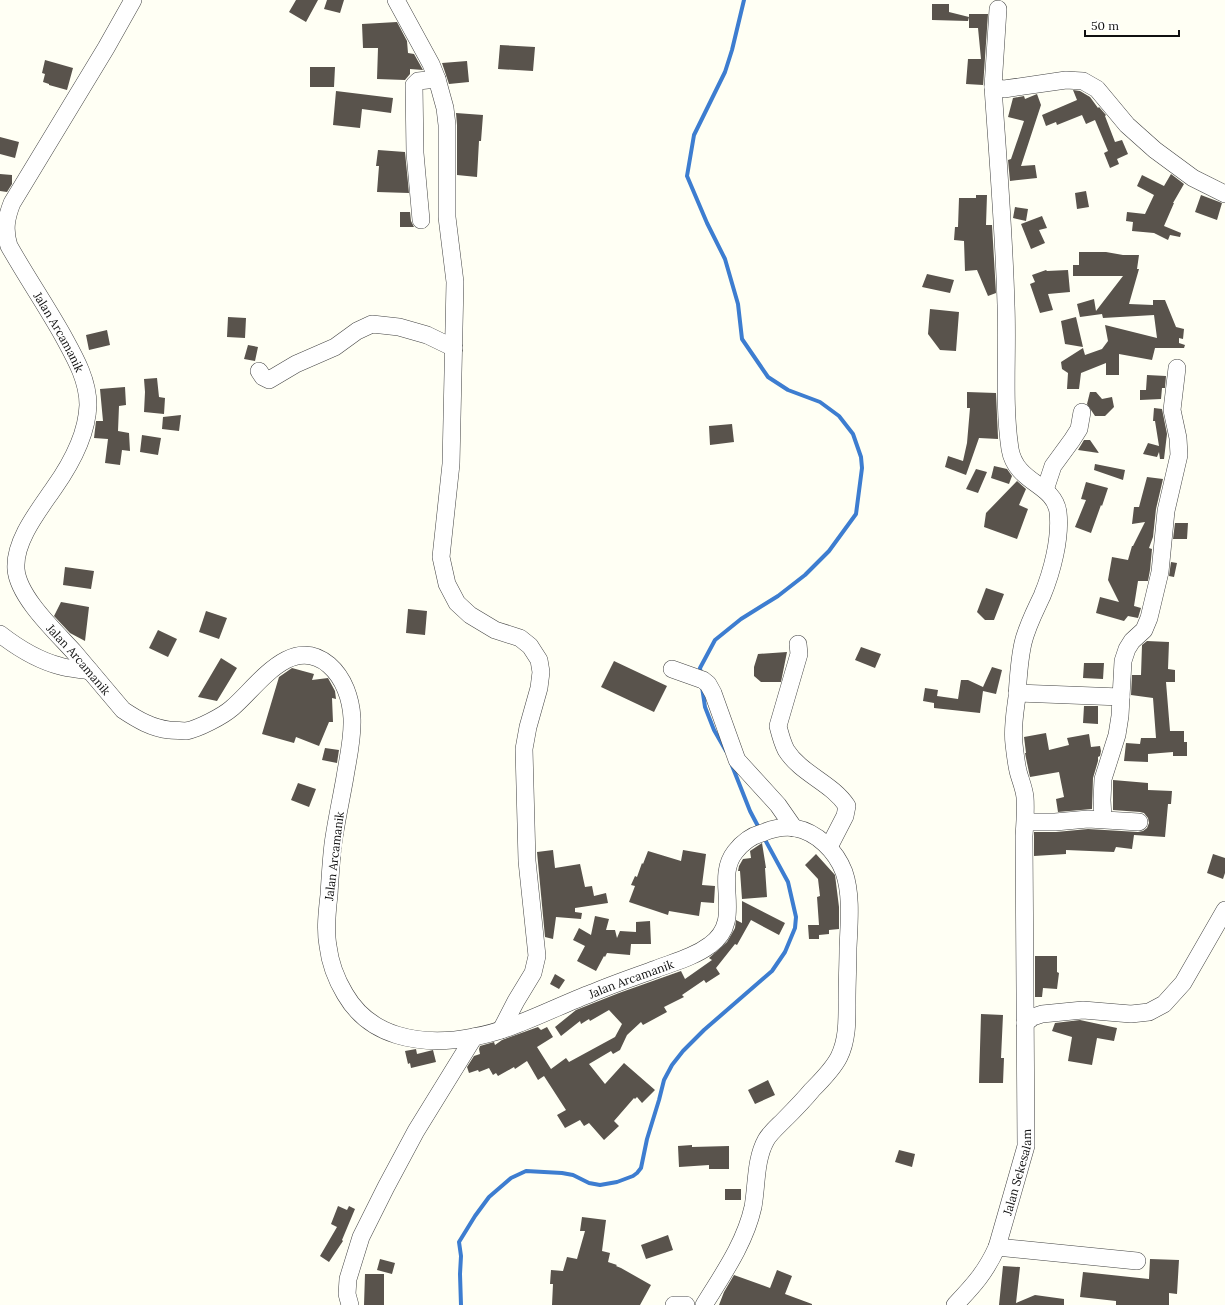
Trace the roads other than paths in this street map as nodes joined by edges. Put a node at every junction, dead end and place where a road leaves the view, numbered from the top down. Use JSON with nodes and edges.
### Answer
{"nodes":[{"id":1,"x":133,"y":0,"type":"edge"},
{"id":2,"x":396,"y":0,"type":"edge"},
{"id":3,"x":998,"y":9,"type":"dead end"},
{"id":4,"x":437,"y":79,"type":"junction"},
{"id":5,"x":992,"y":87,"type":"junction"},
{"id":6,"x":1225,"y":194,"type":"edge"},
{"id":7,"x":421,"y":220,"type":"dead end"},
{"id":8,"x":0,"y":254,"type":"edge"},
{"id":9,"x":20,"y":265,"type":"junction"},
{"id":10,"x":454,"y":348,"type":"junction"},
{"id":11,"x":1177,"y":368,"type":"dead end"},
{"id":12,"x":259,"y":371,"type":"dead end"},
{"id":13,"x":1082,"y":412,"type":"dead end"},
{"id":14,"x":1045,"y":490,"type":"junction"},
{"id":15,"x":0,"y":634,"type":"edge"},
{"id":16,"x":798,"y":644,"type":"dead end"},
{"id":17,"x":672,"y":669,"type":"dead end"},
{"id":18,"x":90,"y":671,"type":"junction"},
{"id":19,"x":1017,"y":693,"type":"junction"},
{"id":20,"x":1121,"y":697,"type":"junction"},
{"id":21,"x":1103,"y":819,"type":"junction"},
{"id":22,"x":1026,"y":822,"type":"junction"},
{"id":23,"x":1139,"y":822,"type":"dead end"},
{"id":24,"x":794,"y":828,"type":"junction"},
{"id":25,"x":829,"y":847,"type":"junction"},
{"id":26,"x":1225,"y":910,"type":"edge"},
{"id":27,"x":1025,"y":1023,"type":"junction"},
{"id":28,"x":501,"y":1030,"type":"junction"},
{"id":29,"x":474,"y":1037,"type":"junction"},
{"id":30,"x":997,"y":1247,"type":"junction"},
{"id":31,"x":1137,"y":1261,"type":"dead end"},
{"id":32,"x":350,"y":1305,"type":"edge"},
{"id":33,"x":674,"y":1305,"type":"edge"},
{"id":34,"x":686,"y":1305,"type":"edge"},
{"id":35,"x":704,"y":1305,"type":"edge"},
{"id":36,"x":955,"y":1305,"type":"edge"}],
"edges":[{"from":1,"to":9,"type":"street","name":"Jalan Arcamanik"},
{"from":2,"to":4,"type":"street"},
{"from":3,"to":5,"type":"street","name":"Jalan Sekesalam"},
{"from":4,"to":7,"type":"street"},
{"from":4,"to":10,"type":"street"},
{"from":5,"to":6,"type":"street"},
{"from":5,"to":14,"type":"street","name":"Jalan Sekesalam"},
{"from":8,"to":9,"type":"street"},
{"from":9,"to":18,"type":"street","name":"Jalan Arcamanik"},
{"from":10,"to":12,"type":"street"},
{"from":10,"to":28,"type":"street"},
{"from":11,"to":20,"type":"street"},
{"from":13,"to":14,"type":"street"},
{"from":14,"to":19,"type":"street","name":"Jalan Sekesalam"},
{"from":15,"to":18,"type":"street"},
{"from":16,"to":25,"type":"street"},
{"from":17,"to":24,"type":"street"},
{"from":18,"to":29,"type":"street","name":"Jalan Arcamanik"},
{"from":19,"to":20,"type":"street"},
{"from":19,"to":22,"type":"street","name":"Jalan Sekesalam"},
{"from":20,"to":21,"type":"street"},
{"from":21,"to":22,"type":"street"},
{"from":21,"to":23,"type":"street"},
{"from":22,"to":27,"type":"street","name":"Jalan Sekesalam"},
{"from":24,"to":25,"type":"street","name":"Jalan Arcamanik"},
{"from":24,"to":28,"type":"street","name":"Jalan Arcamanik"},
{"from":25,"to":35,"type":"street","name":"Jalan Arcamanik"},
{"from":26,"to":27,"type":"street"},
{"from":27,"to":30,"type":"street","name":"Jalan Sekesalam"},
{"from":28,"to":29,"type":"street","name":"Jalan Arcamanik"},
{"from":29,"to":32,"type":"street"},
{"from":30,"to":31,"type":"street"},
{"from":30,"to":36,"type":"street","name":"Jalan Sekesalam"},
{"from":33,"to":34,"type":"street"}]}
